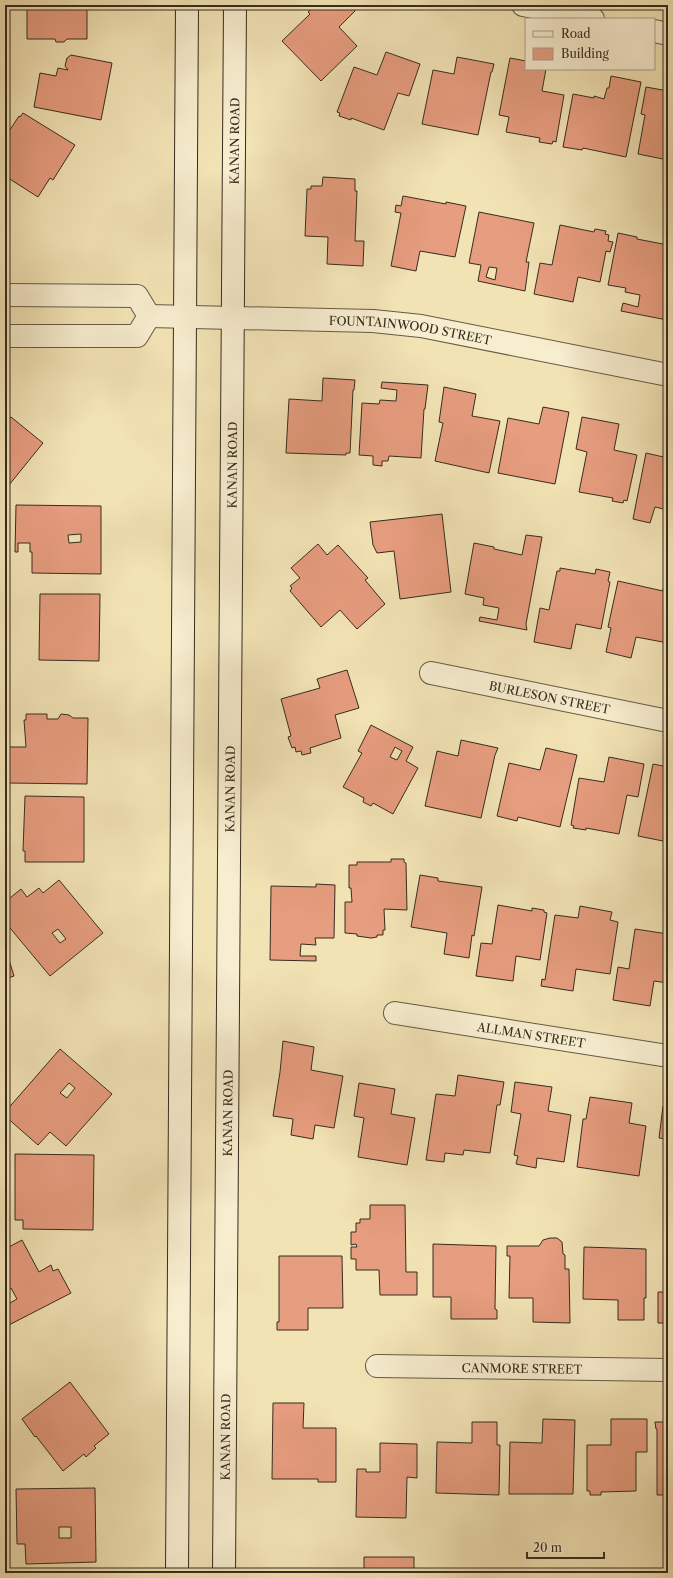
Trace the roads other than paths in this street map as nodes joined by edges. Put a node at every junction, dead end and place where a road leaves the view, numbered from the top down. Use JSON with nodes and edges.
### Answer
{"nodes":[{"id":1,"x":187,"y":5,"type":"edge"},
{"id":2,"x":234,"y":5,"type":"edge"},
{"id":3,"x":523,"y":5,"type":"edge"},
{"id":4,"x":587,"y":18,"type":"edge"},
{"id":5,"x":655,"y":31,"type":"edge"},
{"id":6,"x":668,"y":34,"type":"edge"},
{"id":7,"x":5,"y":295,"type":"edge"},
{"id":8,"x":150,"y":316,"type":"junction"},
{"id":9,"x":186,"y":317,"type":"junction"},
{"id":10,"x":232,"y":318,"type":"junction"},
{"id":11,"x":5,"y":336,"type":"edge"},
{"id":12,"x":668,"y":375,"type":"edge"},
{"id":13,"x":431,"y":673,"type":"dead end"},
{"id":14,"x":668,"y":721,"type":"edge"},
{"id":15,"x":395,"y":1013,"type":"dead end"},
{"id":16,"x":668,"y":1056,"type":"edge"},
{"id":17,"x":377,"y":1366,"type":"dead end"},
{"id":18,"x":668,"y":1370,"type":"edge"},
{"id":19,"x":177,"y":1573,"type":"edge"},
{"id":20,"x":224,"y":1573,"type":"edge"}],
"edges":[{"from":1,"to":9,"type":"main road"},
{"from":2,"to":10,"type":"main road","name":"KANAN ROAD"},
{"from":3,"to":4,"type":"main road"},
{"from":5,"to":6,"type":"main road"},
{"from":7,"to":8,"type":"main road"},
{"from":8,"to":9,"type":"main road","name":"FOUNTAINWOOD STREET"},
{"from":8,"to":11,"type":"main road"},
{"from":9,"to":10,"type":"main road","name":"FOUNTAINWOOD STREET"},
{"from":9,"to":19,"type":"main road"},
{"from":10,"to":12,"type":"main road","name":"FOUNTAINWOOD STREET"},
{"from":10,"to":20,"type":"main road","name":"KANAN ROAD"},
{"from":13,"to":14,"type":"main road","name":"BURLESON STREET"},
{"from":15,"to":16,"type":"main road","name":"ALLMAN STREET"},
{"from":17,"to":18,"type":"main road","name":"CANMORE STREET"}]}
